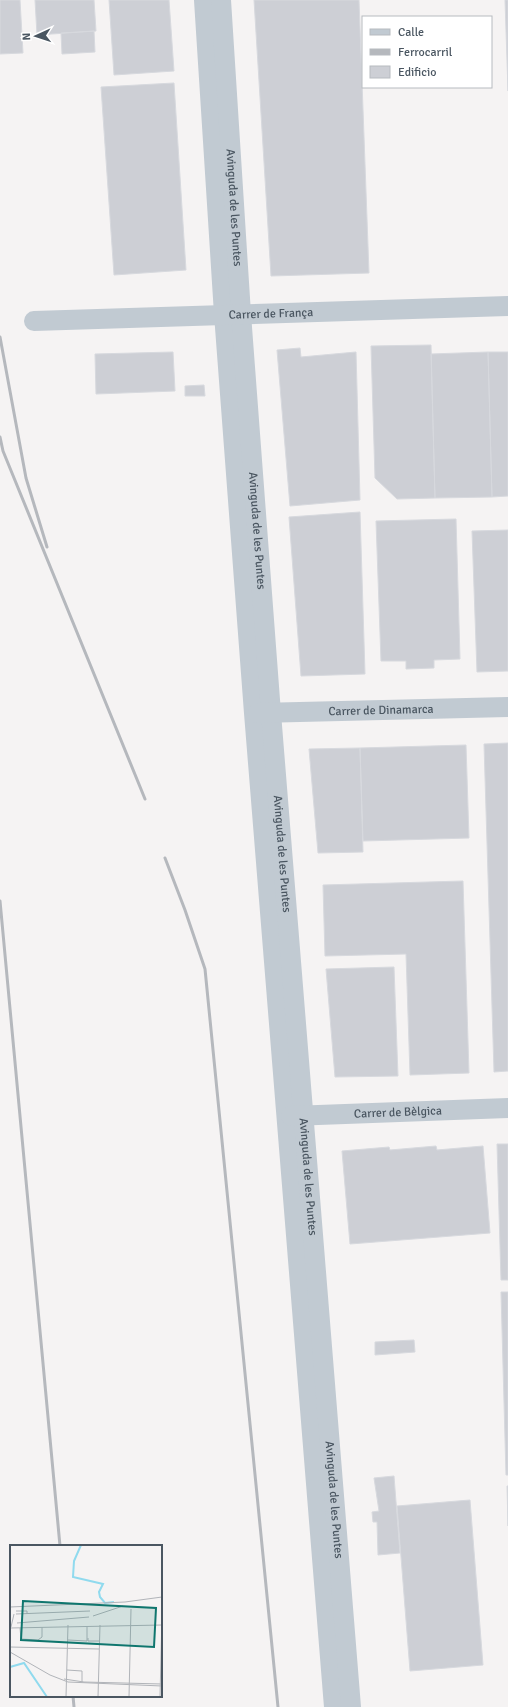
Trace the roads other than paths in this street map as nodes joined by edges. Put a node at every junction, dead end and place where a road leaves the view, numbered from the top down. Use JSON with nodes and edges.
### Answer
{"nodes":[{"id":1,"x":204,"y":0,"type":"edge"},
{"id":2,"x":221,"y":0,"type":"edge"},
{"id":3,"x":508,"y":306,"type":"edge"},
{"id":4,"x":232,"y":314,"type":"junction"},
{"id":5,"x":34,"y":321,"type":"dead end"},
{"id":6,"x":508,"y":707,"type":"edge"},
{"id":7,"x":262,"y":713,"type":"junction"},
{"id":8,"x":508,"y":1108,"type":"edge"},
{"id":9,"x":296,"y":1115,"type":"junction"},
{"id":10,"x":334,"y":1707,"type":"edge"},
{"id":11,"x":351,"y":1707,"type":"edge"}],
"edges":[{"from":1,"to":4,"type":"street","name":"Avinguda de les Puntes"},
{"from":2,"to":4,"type":"street","name":"Avinguda de les Puntes"},
{"from":3,"to":4,"type":"street","name":"Carrer de França"},
{"from":4,"to":5,"type":"street","name":"Carrer de França"},
{"from":4,"to":7,"type":"street","name":"Avinguda de les Puntes"},
{"from":6,"to":7,"type":"street","name":"Carrer de Dinamarca"},
{"from":7,"to":9,"type":"street","name":"Avinguda de les Puntes"},
{"from":8,"to":9,"type":"street","name":"Carrer de Bèlgica"},
{"from":9,"to":10,"type":"street","name":"Avinguda de les Puntes"},
{"from":9,"to":11,"type":"street","name":"Avinguda de les Puntes"}]}
